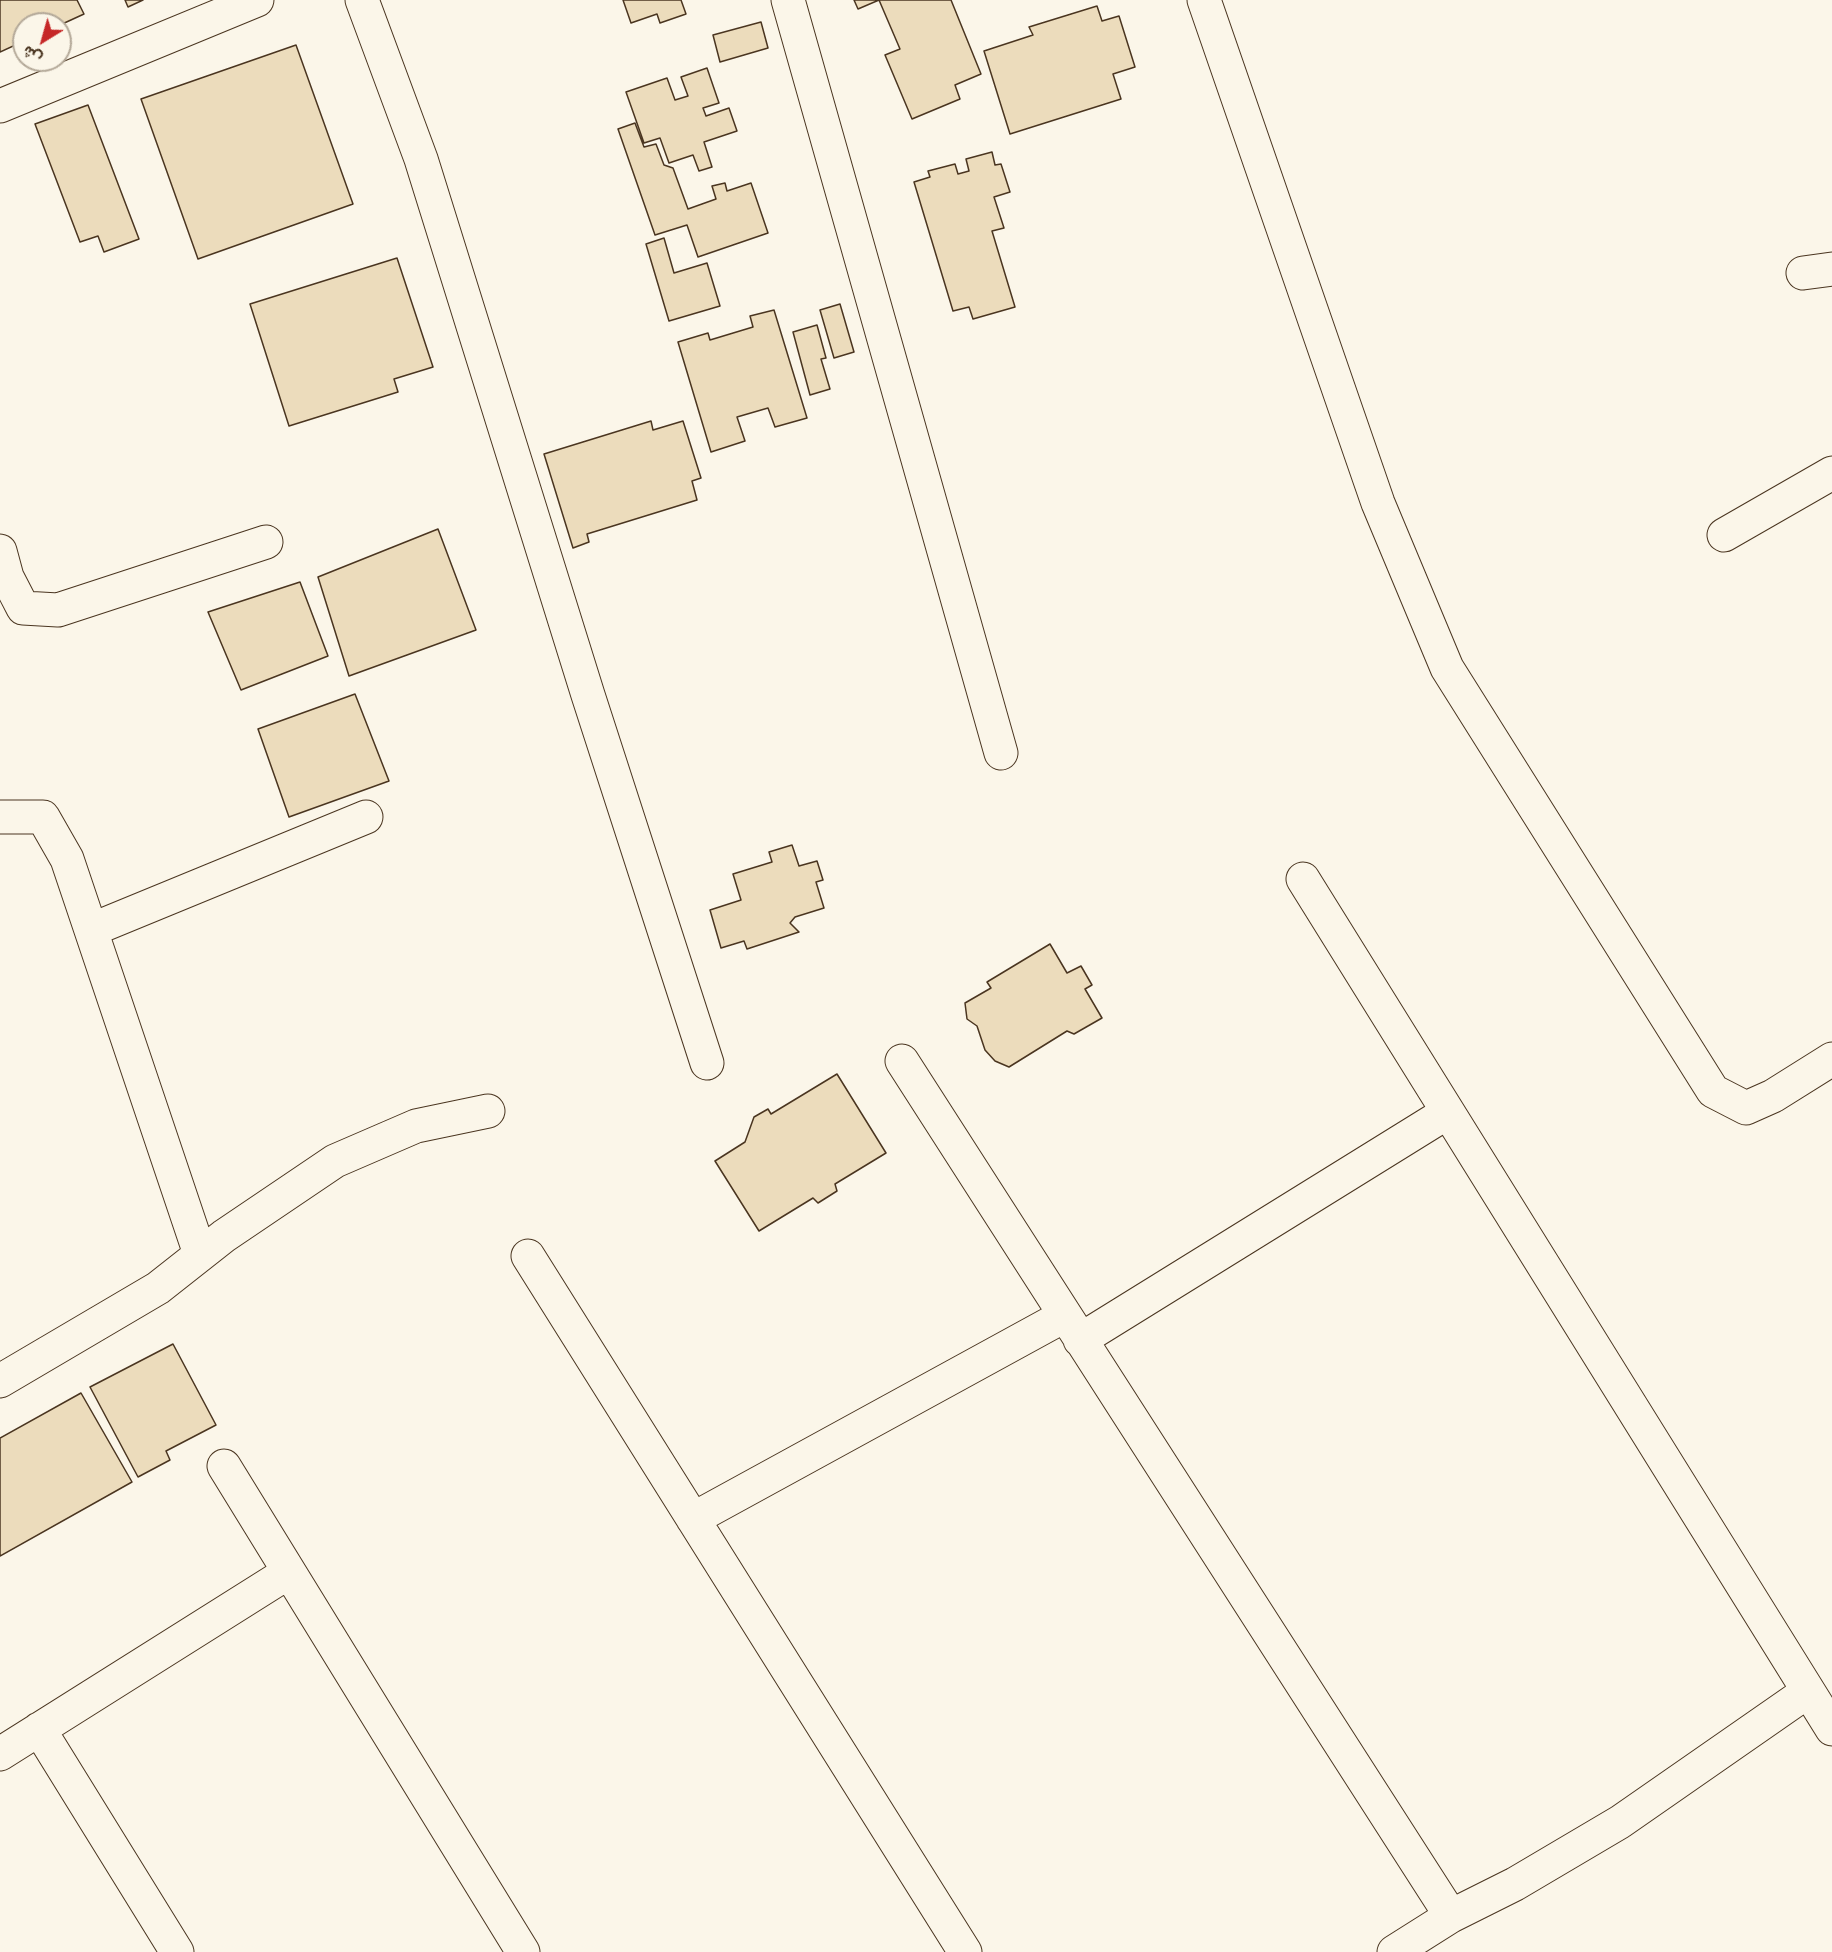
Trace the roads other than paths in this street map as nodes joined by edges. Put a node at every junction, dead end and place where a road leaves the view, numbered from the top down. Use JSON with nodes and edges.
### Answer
{"nodes":[{"id":1,"x":257,"y":0,"type":"edge"},
{"id":2,"x":362,"y":0,"type":"edge"},
{"id":3,"x":788,"y":0,"type":"edge"},
{"id":4,"x":1204,"y":0,"type":"edge"},
{"id":5,"x":0,"y":106,"type":"edge"},
{"id":6,"x":1832,"y":473,"type":"edge"},
{"id":7,"x":1724,"y":535,"type":"dead end"},
{"id":8,"x":266,"y":542,"type":"dead end"},
{"id":9,"x":0,"y":551,"type":"edge"},
{"id":10,"x":1001,"y":753,"type":"dead end"},
{"id":11,"x":0,"y":817,"type":"edge"},
{"id":12,"x":366,"y":817,"type":"dead end"},
{"id":13,"x":1304,"y":879,"type":"dead end"},
{"id":14,"x":91,"y":930,"type":"junction"},
{"id":15,"x":1832,"y":1059,"type":"edge"},
{"id":16,"x":902,"y":1061,"type":"dead end"},
{"id":17,"x":707,"y":1063,"type":"dead end"},
{"id":18,"x":488,"y":1111,"type":"dead end"},
{"id":19,"x":1448,"y":1112,"type":"junction"},
{"id":20,"x":200,"y":1254,"type":"junction"},
{"id":21,"x":528,"y":1256,"type":"dead end"},
{"id":22,"x":1072,"y":1328,"type":"junction"},
{"id":23,"x":0,"y":1381,"type":"edge"},
{"id":24,"x":224,"y":1466,"type":"dead end"},
{"id":25,"x":693,"y":1519,"type":"junction"},
{"id":26,"x":289,"y":1572,"type":"junction"},
{"id":27,"x":1807,"y":1692,"type":"junction"},
{"id":28,"x":39,"y":1729,"type":"junction"},
{"id":29,"x":1832,"y":1729,"type":"edge"},
{"id":30,"x":0,"y":1754,"type":"edge"},
{"id":31,"x":1451,"y":1916,"type":"junction"},
{"id":32,"x":177,"y":1952,"type":"edge"},
{"id":33,"x":523,"y":1952,"type":"edge"},
{"id":34,"x":965,"y":1952,"type":"edge"},
{"id":35,"x":1394,"y":1952,"type":"edge"}],
"edges":[{"from":1,"to":5,"type":"street"},
{"from":2,"to":17,"type":"street"},
{"from":3,"to":10,"type":"street"},
{"from":4,"to":15,"type":"street"},
{"from":6,"to":7,"type":"street"},
{"from":8,"to":9,"type":"street"},
{"from":11,"to":14,"type":"street"},
{"from":12,"to":14,"type":"street"},
{"from":13,"to":19,"type":"street"},
{"from":14,"to":20,"type":"street"},
{"from":16,"to":22,"type":"street"},
{"from":18,"to":20,"type":"street"},
{"from":19,"to":22,"type":"street"},
{"from":19,"to":27,"type":"street"},
{"from":20,"to":23,"type":"street"},
{"from":21,"to":25,"type":"street"},
{"from":22,"to":25,"type":"street"},
{"from":22,"to":31,"type":"street"},
{"from":24,"to":26,"type":"street"},
{"from":25,"to":34,"type":"street"},
{"from":26,"to":28,"type":"street"},
{"from":26,"to":33,"type":"street"},
{"from":27,"to":29,"type":"street"},
{"from":27,"to":31,"type":"street"},
{"from":28,"to":30,"type":"street"},
{"from":28,"to":32,"type":"street"},
{"from":31,"to":35,"type":"street"}]}
